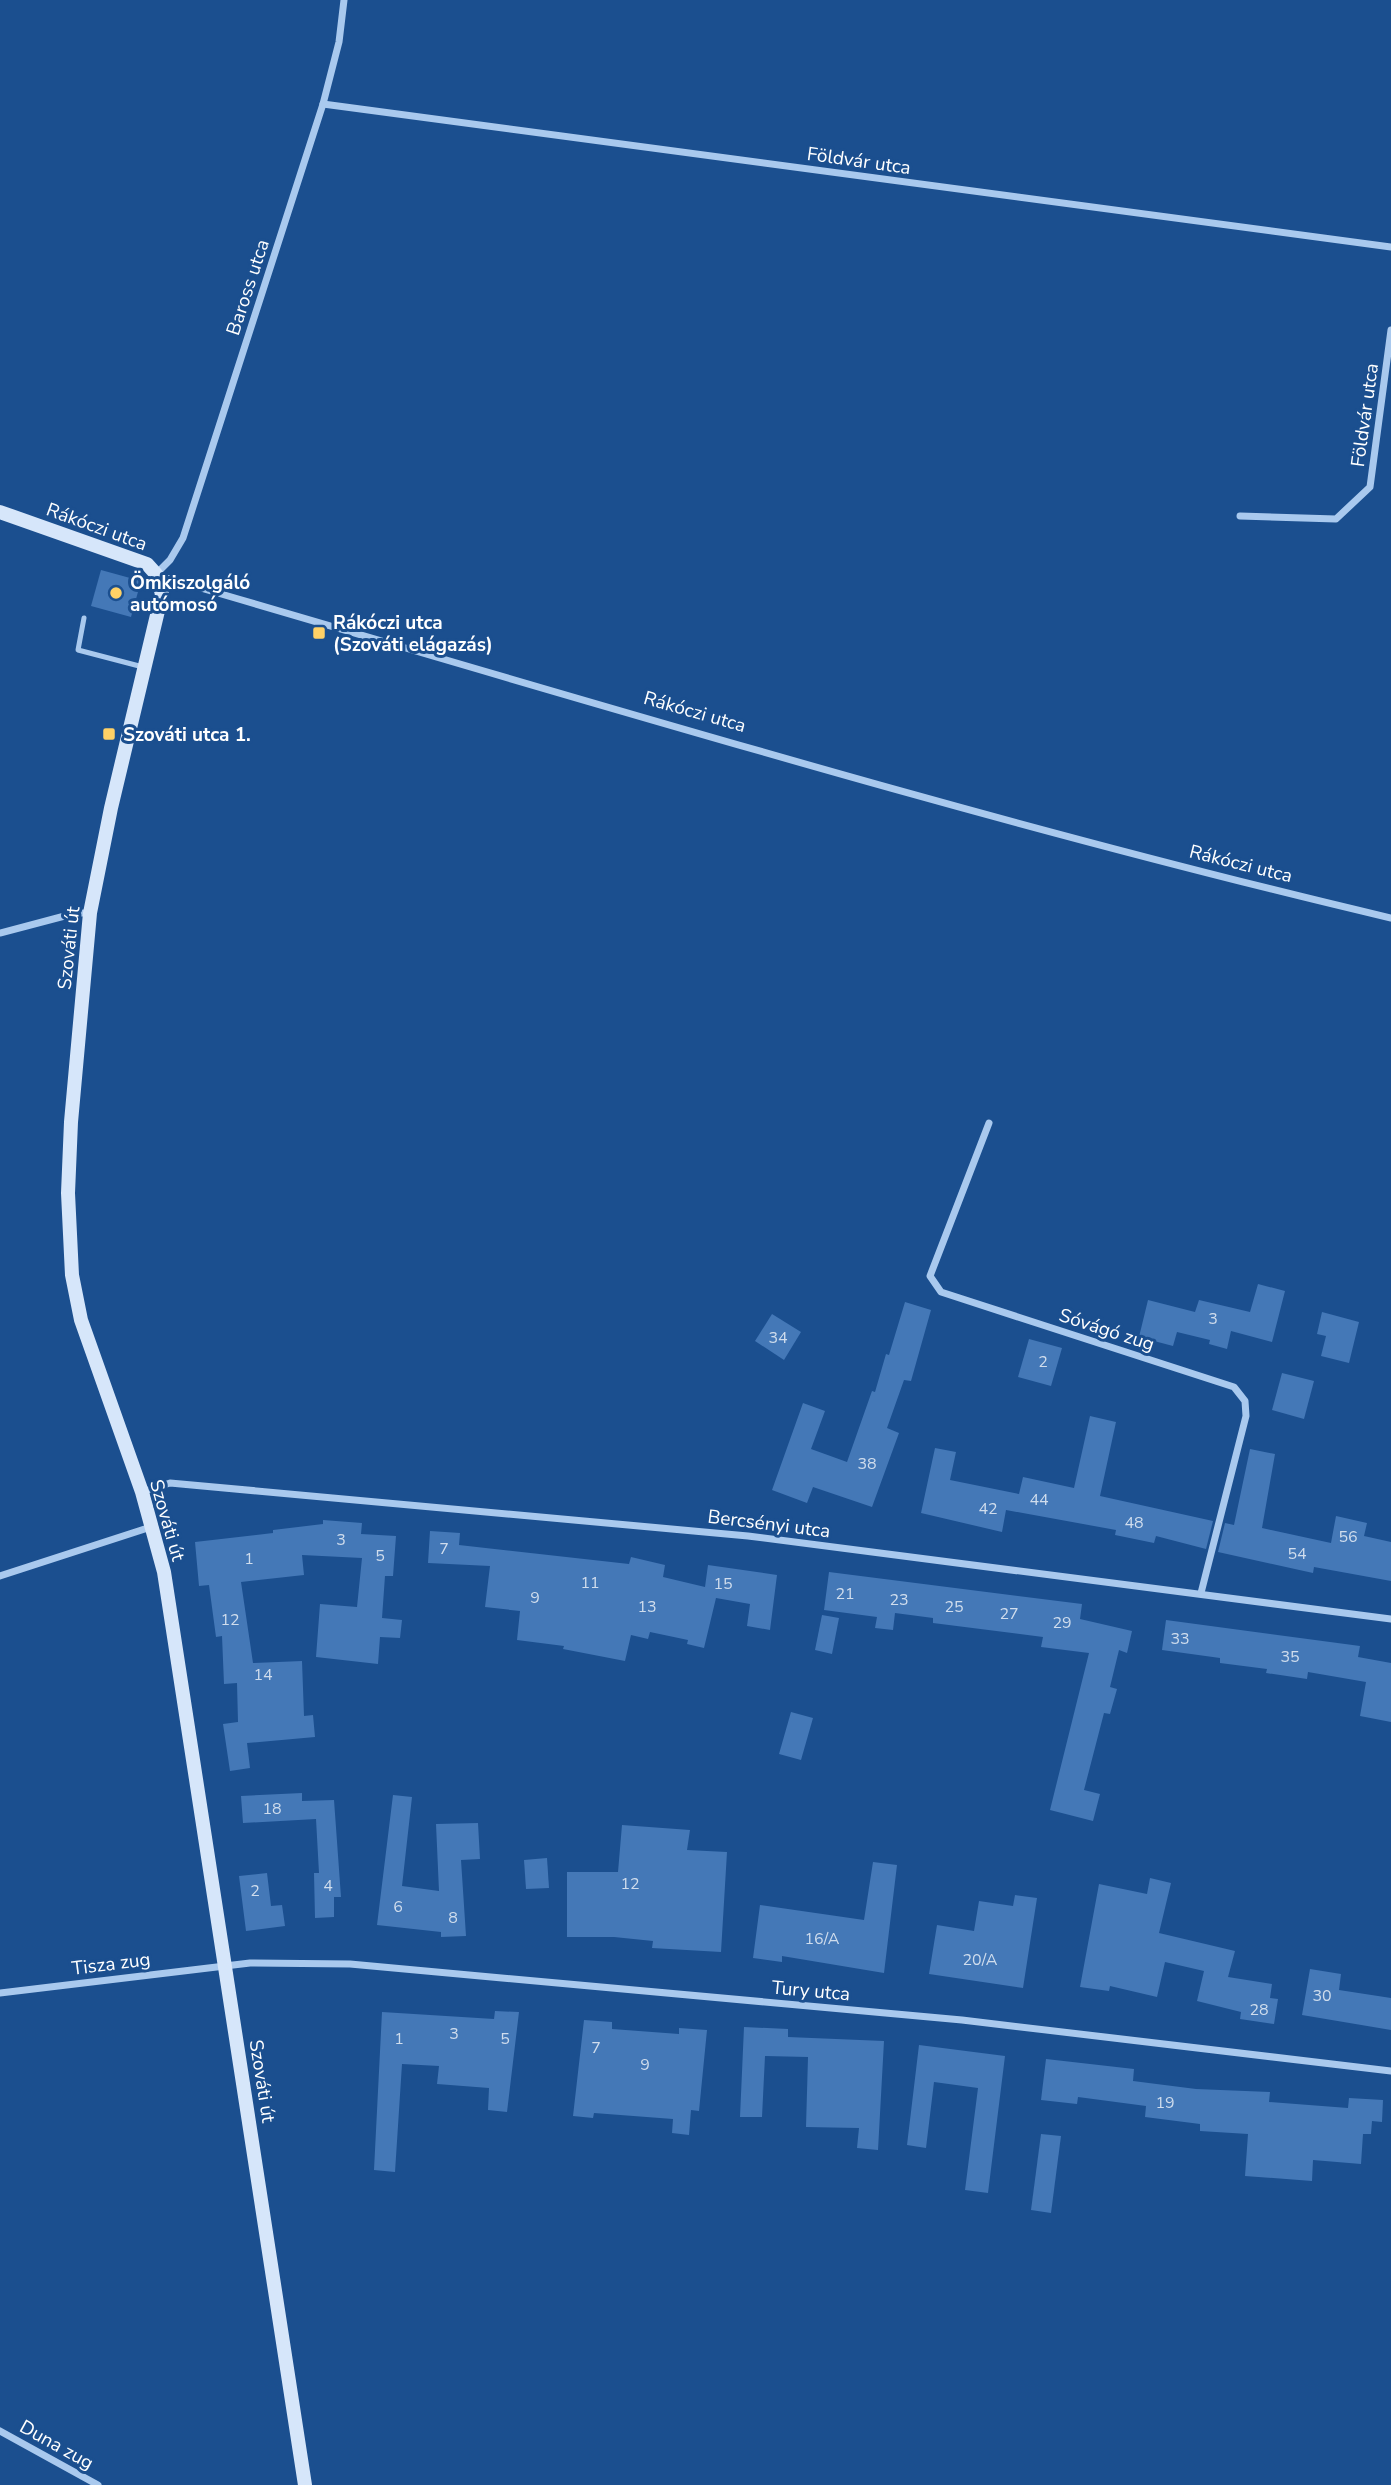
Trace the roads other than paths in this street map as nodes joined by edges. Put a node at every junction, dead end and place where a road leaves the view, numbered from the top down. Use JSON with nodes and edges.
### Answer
{"nodes":[{"id":1,"x":344,"y":0,"type":"edge"},
{"id":2,"x":323,"y":104,"type":"junction"},
{"id":3,"x":1391,"y":247,"type":"edge"},
{"id":4,"x":1391,"y":330,"type":"edge"},
{"id":5,"x":0,"y":512,"type":"edge"},
{"id":6,"x":1240,"y":516,"type":"dead end"},
{"id":7,"x":156,"y":574,"type":"junction"},
{"id":8,"x":84,"y":618,"type":"dead end"},
{"id":9,"x":143,"y":667,"type":"junction"},
{"id":10,"x":90,"y":913,"type":"junction"},
{"id":11,"x":1391,"y":918,"type":"edge"},
{"id":12,"x":0,"y":933,"type":"edge"},
{"id":13,"x":989,"y":1123,"type":"dead end"},
{"id":14,"x":142,"y":1492,"type":"junction"},
{"id":15,"x":151,"y":1527,"type":"junction"},
{"id":16,"x":0,"y":1576,"type":"edge"},
{"id":17,"x":1201,"y":1593,"type":"junction"},
{"id":18,"x":1391,"y":1619,"type":"edge"},
{"id":19,"x":226,"y":1966,"type":"junction"},
{"id":20,"x":0,"y":1993,"type":"edge"},
{"id":21,"x":1391,"y":2071,"type":"edge"},
{"id":22,"x":0,"y":2431,"type":"edge"},
{"id":23,"x":98,"y":2485,"type":"edge"},
{"id":24,"x":305,"y":2485,"type":"edge"}],
"edges":[{"from":1,"to":2,"type":"street","name":"Baross utca"},
{"from":2,"to":3,"type":"street","name":"Földvár utca"},
{"from":2,"to":7,"type":"street","name":"Baross utca"},
{"from":4,"to":6,"type":"street","name":"Földvár utca"},
{"from":5,"to":7,"type":"main road","name":"Rákóczi utca"},
{"from":7,"to":9,"type":"main road","name":"Szováti út"},
{"from":7,"to":11,"type":"street","name":"Rákóczi utca"},
{"from":8,"to":9,"type":"lane"},
{"from":9,"to":10,"type":"main road","name":"Szováti út"},
{"from":10,"to":12,"type":"street"},
{"from":10,"to":14,"type":"main road","name":"Szováti út"},
{"from":13,"to":17,"type":"street","name":"Sóvágó zug"},
{"from":14,"to":15,"type":"main road","name":"Szováti út"},
{"from":14,"to":17,"type":"street","name":"Bercsényi utca"},
{"from":15,"to":16,"type":"street"},
{"from":15,"to":19,"type":"main road","name":"Szováti út"},
{"from":17,"to":18,"type":"street","name":"Bercsényi utca"},
{"from":19,"to":20,"type":"street","name":"Tisza zug"},
{"from":19,"to":21,"type":"street","name":"Tury utca"},
{"from":19,"to":24,"type":"main road","name":"Szováti út"},
{"from":22,"to":23,"type":"street","name":"Duna zug"}]}
